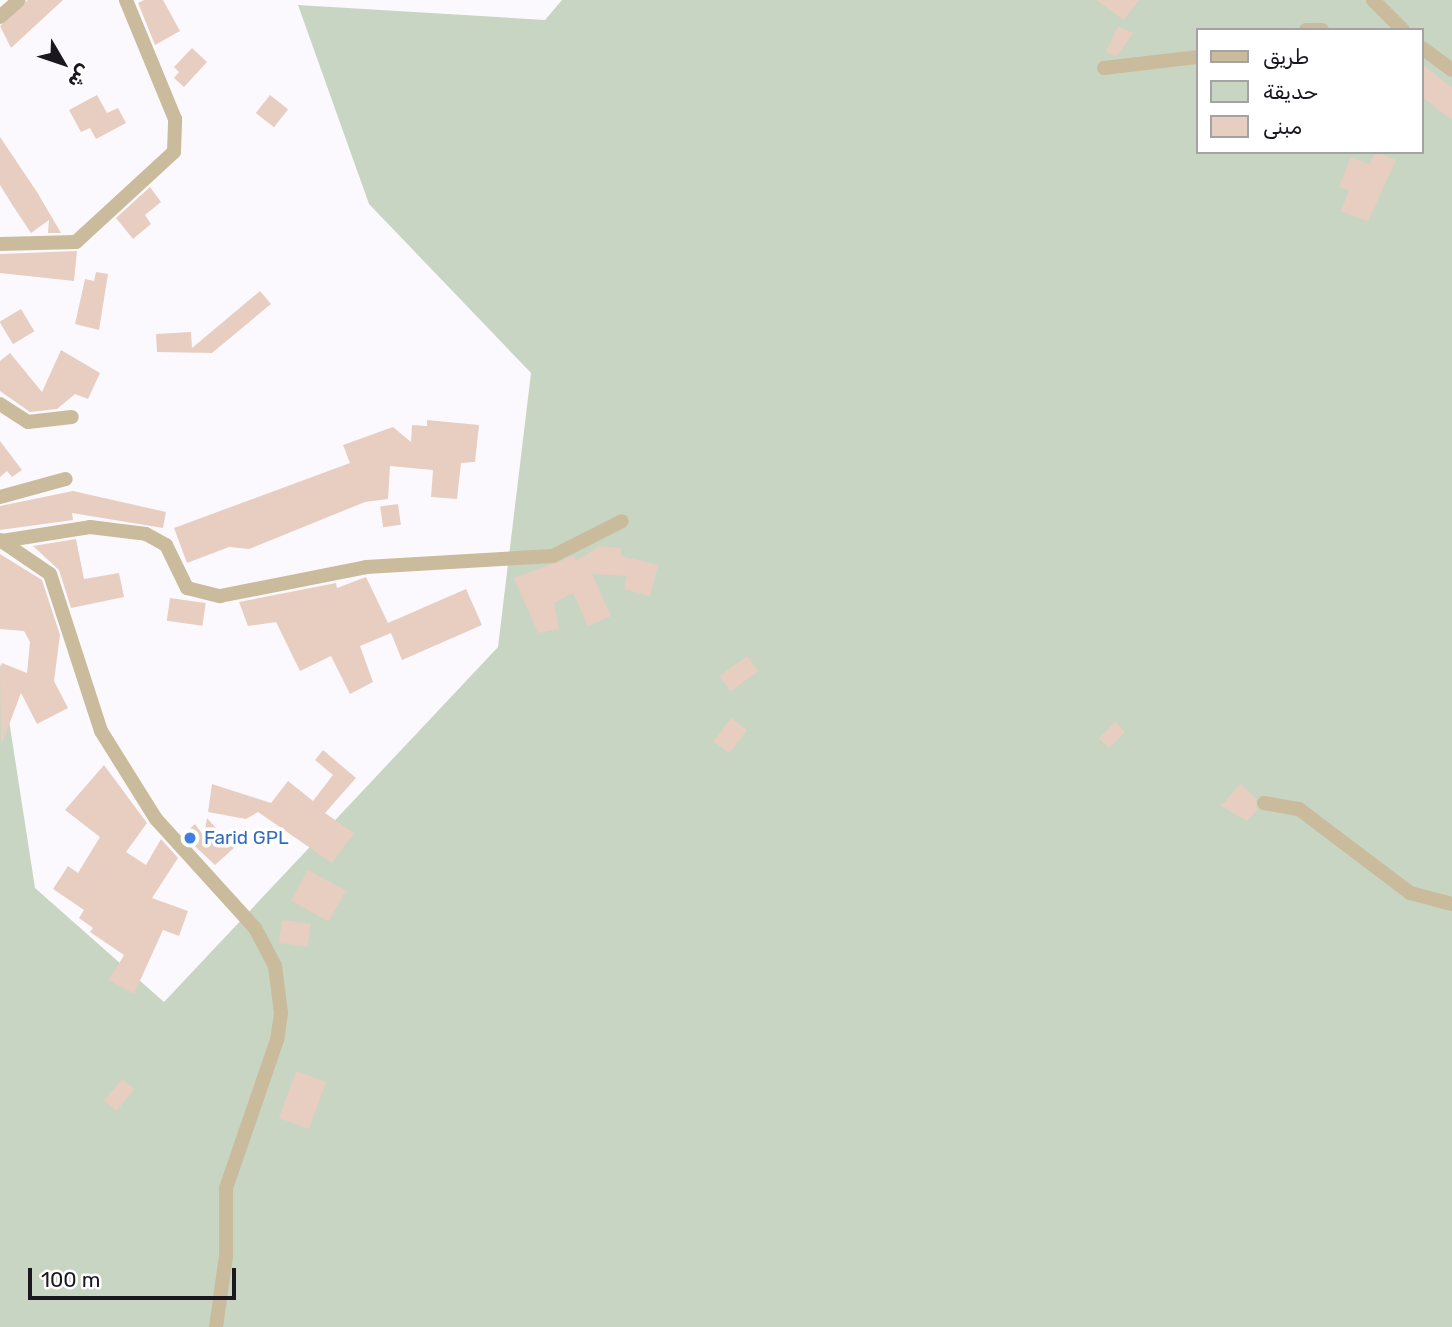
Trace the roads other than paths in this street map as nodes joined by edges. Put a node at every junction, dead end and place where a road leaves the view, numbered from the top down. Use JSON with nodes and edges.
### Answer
{"nodes":[{"id":1,"x":19,"y":0,"type":"edge"},
{"id":2,"x":126,"y":0,"type":"edge"},
{"id":3,"x":1373,"y":0,"type":"edge"},
{"id":4,"x":0,"y":17,"type":"edge"},
{"id":5,"x":1401,"y":28,"type":"edge"},
{"id":6,"x":1424,"y":49,"type":"edge"},
{"id":7,"x":1196,"y":57,"type":"edge"},
{"id":8,"x":1104,"y":68,"type":"dead end"},
{"id":9,"x":1452,"y":70,"type":"edge"},
{"id":10,"x":0,"y":244,"type":"edge"},
{"id":11,"x":0,"y":404,"type":"edge"},
{"id":12,"x":72,"y":417,"type":"dead end"},
{"id":13,"x":66,"y":479,"type":"dead end"},
{"id":14,"x":0,"y":497,"type":"edge"},
{"id":15,"x":622,"y":521,"type":"dead end"},
{"id":16,"x":1,"y":540,"type":"edge"},
{"id":17,"x":1264,"y":803,"type":"dead end"},
{"id":18,"x":1452,"y":904,"type":"edge"},
{"id":19,"x":216,"y":1327,"type":"edge"}],
"edges":[{"from":1,"to":4,"type":"street"},
{"from":2,"to":10,"type":"street"},
{"from":3,"to":5,"type":"street"},
{"from":6,"to":9,"type":"street"},
{"from":7,"to":8,"type":"street"},
{"from":11,"to":12,"type":"street"},
{"from":13,"to":14,"type":"street"},
{"from":15,"to":16,"type":"street"},
{"from":16,"to":19,"type":"street"},
{"from":17,"to":18,"type":"street"}]}
